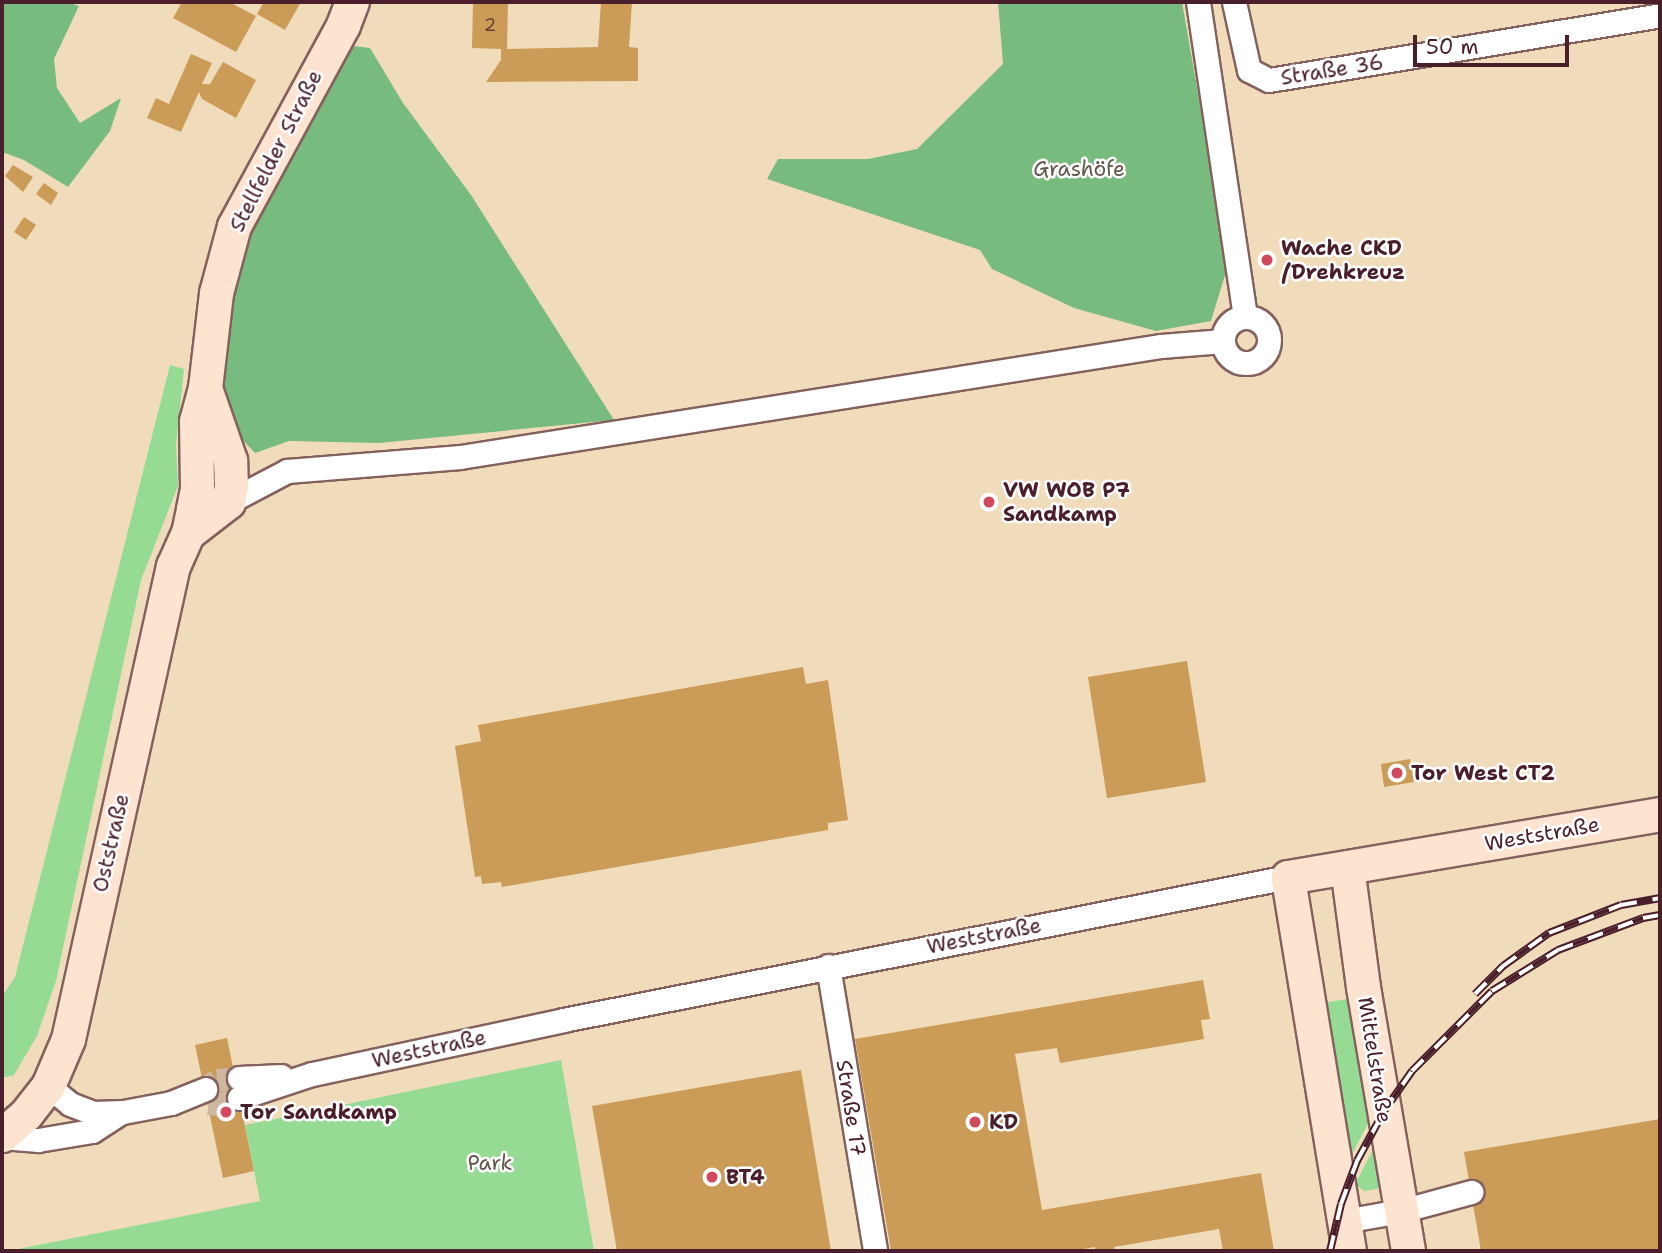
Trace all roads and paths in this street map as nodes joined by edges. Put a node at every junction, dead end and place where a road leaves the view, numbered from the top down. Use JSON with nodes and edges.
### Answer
{"nodes":[{"id":1,"x":352,"y":2,"type":"edge"},
{"id":2,"x":1198,"y":2,"type":"edge"},
{"id":3,"x":1234,"y":2,"type":"edge"},
{"id":4,"x":1660,"y":15,"type":"edge"},
{"id":5,"x":1245,"y":317,"type":"junction"},
{"id":6,"x":1223,"y":341,"type":"junction"},
{"id":7,"x":205,"y":388,"type":"junction"},
{"id":8,"x":228,"y":502,"type":"junction"},
{"id":9,"x":188,"y":533,"type":"junction"},
{"id":10,"x":1660,"y":814,"type":"edge"},
{"id":11,"x":1348,"y":867,"type":"junction"},
{"id":12,"x":1288,"y":877,"type":"junction"},
{"id":13,"x":828,"y":965,"type":"junction"},
{"id":14,"x":48,"y":1086,"type":"junction"},
{"id":15,"x":239,"y":1088,"type":"tunnel mouth"},
{"id":16,"x":199,"y":1097,"type":"tunnel mouth"},
{"id":17,"x":123,"y":1112,"type":"junction"},
{"id":18,"x":2,"y":1136,"type":"edge"},
{"id":19,"x":1471,"y":1192,"type":"dead end"},
{"id":20,"x":1401,"y":1211,"type":"junction"},
{"id":21,"x":1346,"y":1236,"type":"edge"},
{"id":22,"x":875,"y":1251,"type":"edge"},
{"id":23,"x":1408,"y":1251,"type":"edge"}],
"edges":[{"from":1,"to":7,"type":"street","name":"Stellfelder Straße"},
{"from":2,"to":5,"type":"street"},
{"from":3,"to":4,"type":"street","name":"Straße 36"},
{"from":5,"to":6,"type":"street"},
{"from":5,"to":6,"type":"street"},
{"from":6,"to":8,"type":"street"},
{"from":7,"to":8,"type":"street"},
{"from":7,"to":9,"type":"street","name":"Stellfelder Straße"},
{"from":8,"to":9,"type":"street"},
{"from":9,"to":14,"type":"street","name":"Oststraße"},
{"from":10,"to":11,"type":"street","name":"Weststraße"},
{"from":11,"to":12,"type":"street","name":"Weststraße"},
{"from":11,"to":20,"type":"street","name":"Mittelstraße"},
{"from":12,"to":13,"type":"street","name":"Weststraße"},
{"from":12,"to":21,"type":"street"},
{"from":13,"to":15,"type":"street","name":"Weststraße"},
{"from":13,"to":22,"type":"street","name":"Straße 17"},
{"from":14,"to":17,"type":"street"},
{"from":14,"to":18,"type":"street","name":"Oststraße"},
{"from":16,"to":17,"type":"street"},
{"from":17,"to":18,"type":"street"},
{"from":19,"to":20,"type":"street"},
{"from":20,"to":21,"type":"street"},
{"from":20,"to":23,"type":"street","name":"Mittelstraße"}]}
